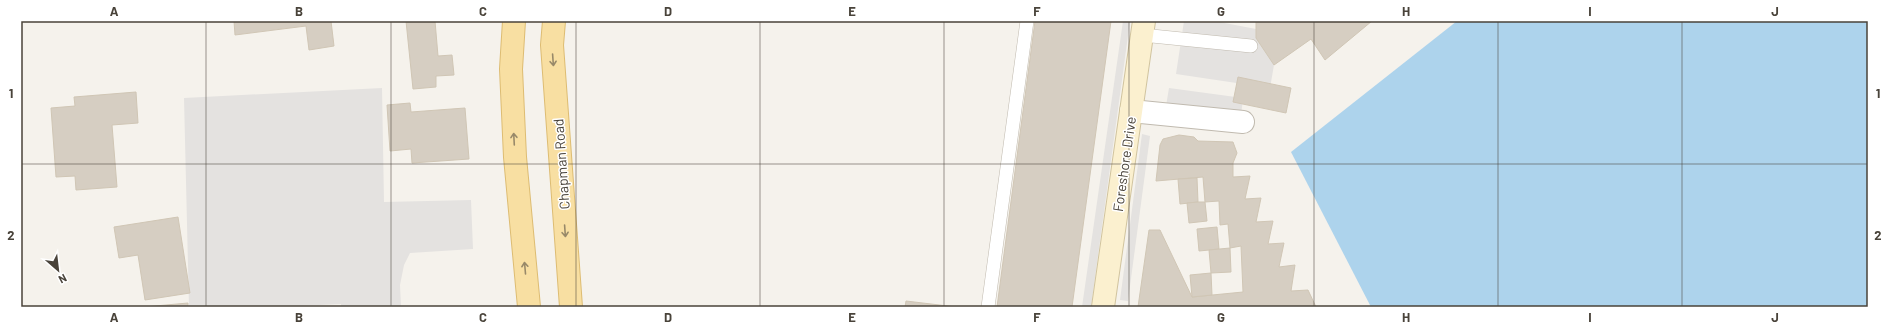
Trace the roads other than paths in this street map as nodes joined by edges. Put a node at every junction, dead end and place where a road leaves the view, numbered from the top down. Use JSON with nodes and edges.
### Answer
{"nodes":[{"id":1,"x":514,"y":21,"type":"edge"},
{"id":2,"x":554,"y":21,"type":"edge"},
{"id":3,"x":1027,"y":21,"type":"edge"},
{"id":4,"x":1143,"y":28,"type":"edge"},
{"id":5,"x":1251,"y":46,"type":"dead end"},
{"id":6,"x":1132,"y":111,"type":"junction"},
{"id":7,"x":1243,"y":122,"type":"dead end"},
{"id":8,"x":529,"y":307,"type":"edge"},
{"id":9,"x":571,"y":307,"type":"edge"},
{"id":10,"x":988,"y":307,"type":"edge"},
{"id":11,"x":1103,"y":307,"type":"edge"}],
"edges":[{"from":8,"to":1,"type":"main road","one_way":true},
{"from":2,"to":9,"type":"main road","name":"Chapman Road","one_way":true},
{"from":3,"to":10,"type":"lane"},
{"from":4,"to":5,"type":"lane"},
{"from":4,"to":6,"type":"street","name":"Foreshore Drive"},
{"from":6,"to":7,"type":"street"},
{"from":6,"to":11,"type":"street","name":"Foreshore Drive"}]}
